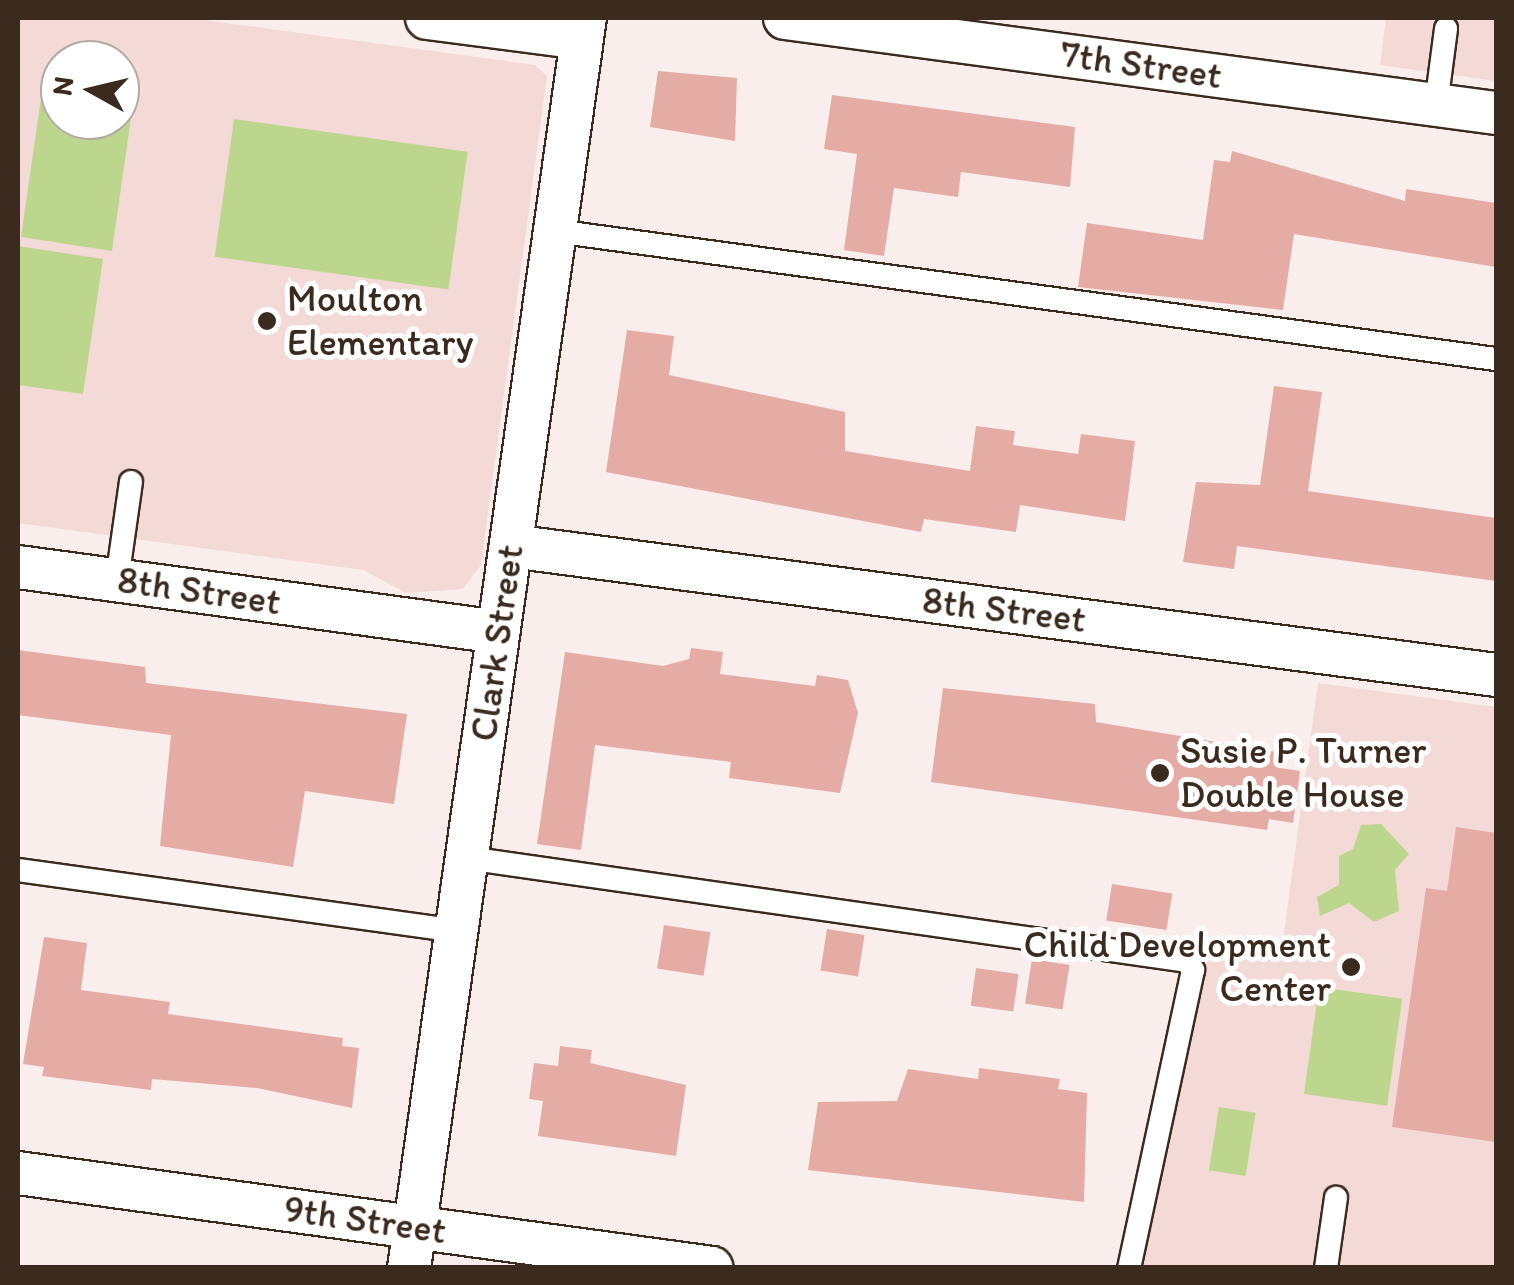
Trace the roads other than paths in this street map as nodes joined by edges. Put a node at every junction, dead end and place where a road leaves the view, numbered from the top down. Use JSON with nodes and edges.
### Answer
{"nodes":[{"id":1,"x":427,"y":18,"type":"edge"},
{"id":2,"x":785,"y":18,"type":"edge"},
{"id":3,"x":584,"y":28,"type":"edge"},
{"id":4,"x":1446,"y":29,"type":"dead end"},
{"id":5,"x":1436,"y":104,"type":"junction"},
{"id":6,"x":1496,"y":113,"type":"edge"},
{"id":7,"x":555,"y":231,"type":"junction"},
{"id":8,"x":1496,"y":359,"type":"edge"},
{"id":9,"x":131,"y":482,"type":"dead end"},
{"id":10,"x":511,"y":546,"type":"junction"},
{"id":11,"x":18,"y":567,"type":"edge"},
{"id":12,"x":117,"y":580,"type":"junction"},
{"id":13,"x":498,"y":632,"type":"junction"},
{"id":14,"x":1496,"y":675,"type":"edge"},
{"id":15,"x":467,"y":858,"type":"junction"},
{"id":16,"x":18,"y":870,"type":"edge"},
{"id":17,"x":456,"y":931,"type":"junction"},
{"id":18,"x":18,"y":1173,"type":"edge"},
{"id":19,"x":1336,"y":1198,"type":"dead end"},
{"id":20,"x":412,"y":1247,"type":"edge"},
{"id":21,"x":712,"y":1268,"type":"edge"},
{"id":22,"x":1129,"y":1268,"type":"edge"},
{"id":23,"x":1326,"y":1268,"type":"edge"}],
"edges":[{"from":1,"to":3,"type":"street"},
{"from":2,"to":5,"type":"street","name":"7th Street"},
{"from":3,"to":7,"type":"street","name":"Clark Street"},
{"from":4,"to":5,"type":"lane"},
{"from":5,"to":6,"type":"street","name":"7th Street"},
{"from":7,"to":8,"type":"lane"},
{"from":7,"to":10,"type":"street","name":"Clark Street"},
{"from":9,"to":12,"type":"lane"},
{"from":10,"to":13,"type":"street","name":"Clark Street"},
{"from":10,"to":14,"type":"street","name":"8th Street"},
{"from":11,"to":12,"type":"street","name":"8th Street"},
{"from":12,"to":13,"type":"street","name":"8th Street"},
{"from":13,"to":15,"type":"street","name":"Clark Street"},
{"from":15,"to":17,"type":"street","name":"Clark Street"},
{"from":15,"to":22,"type":"lane"},
{"from":16,"to":17,"type":"lane"},
{"from":17,"to":20,"type":"street","name":"Clark Street"},
{"from":18,"to":20,"type":"street","name":"9th Street"},
{"from":19,"to":23,"type":"lane"},
{"from":20,"to":21,"type":"street","name":"9th Street"}]}
